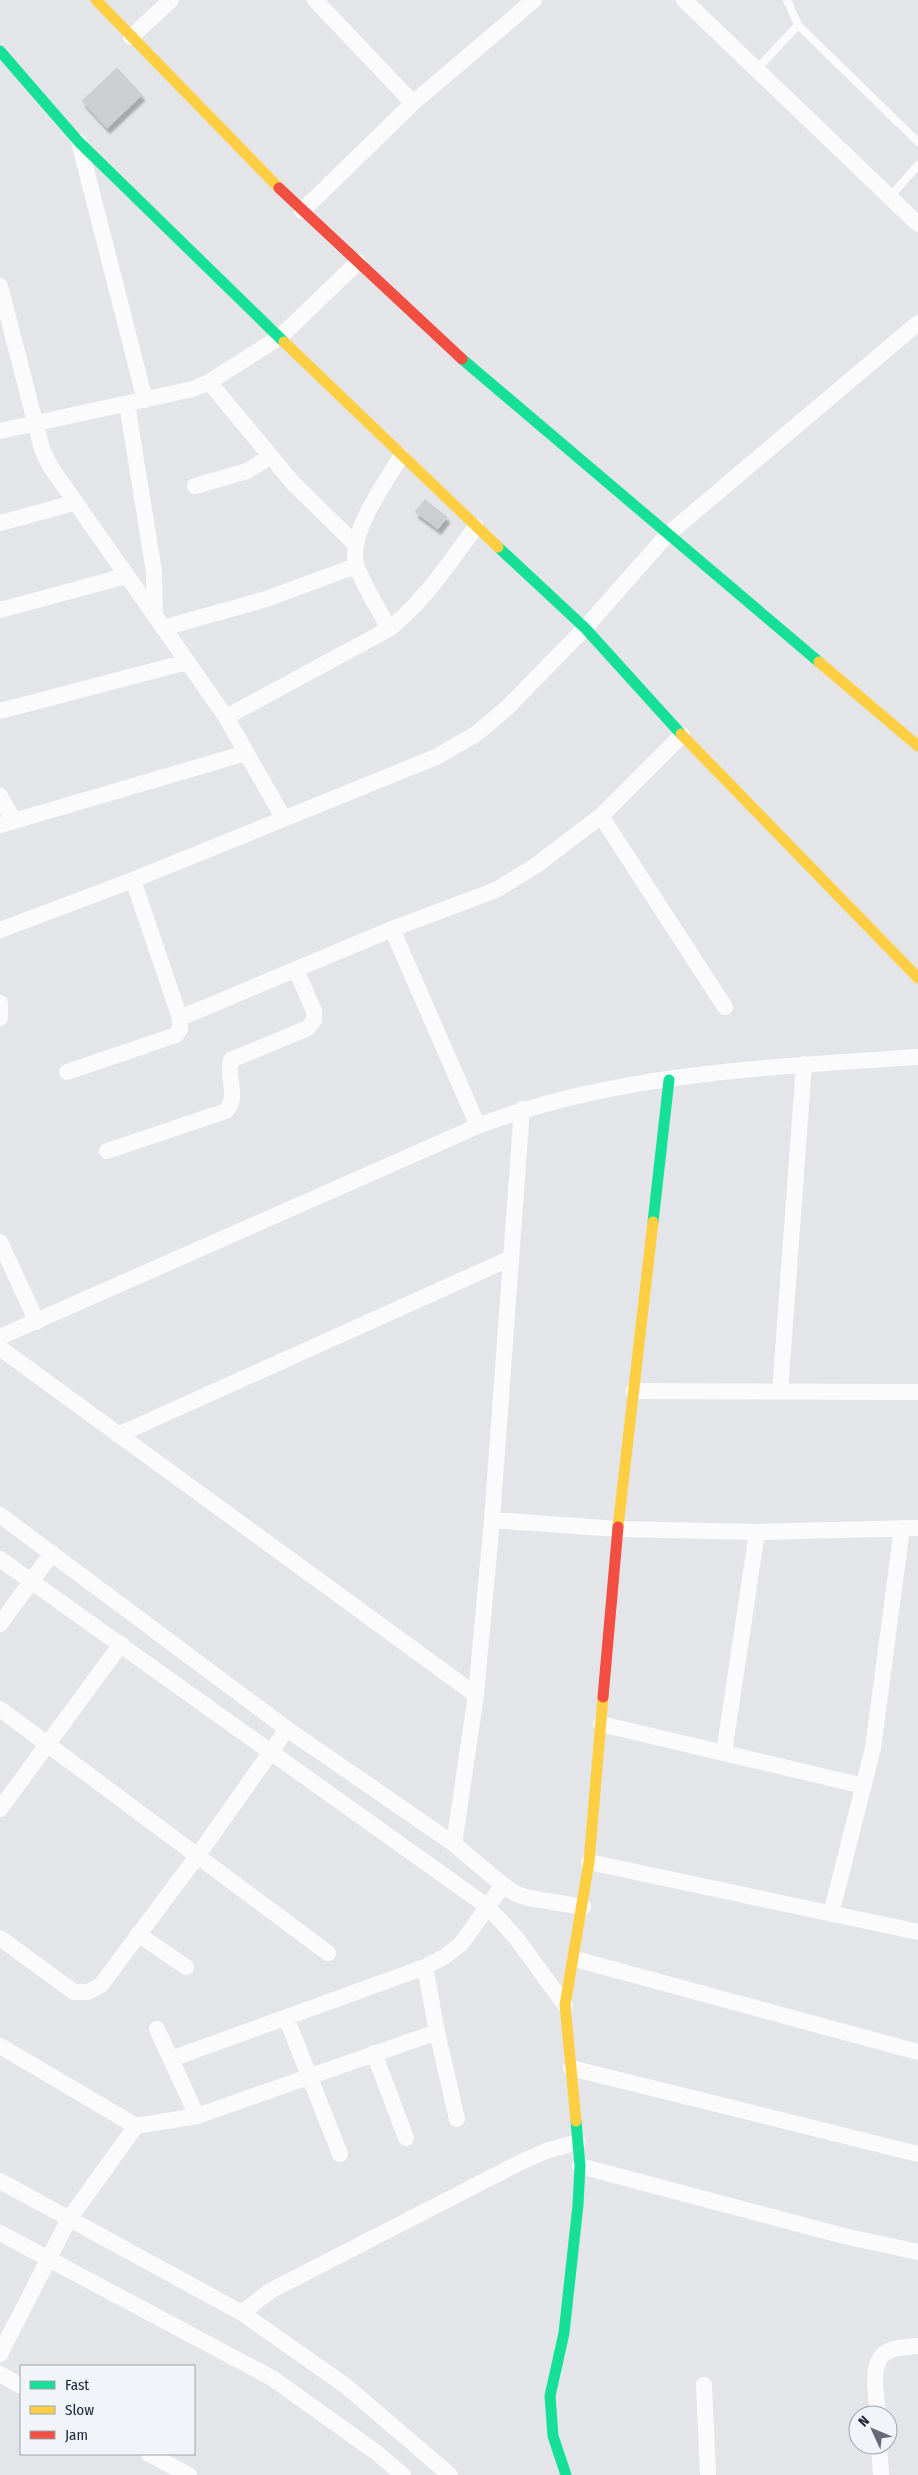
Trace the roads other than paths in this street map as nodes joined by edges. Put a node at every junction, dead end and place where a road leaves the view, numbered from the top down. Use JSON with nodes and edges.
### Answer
{"nodes":[{"id":1,"x":96,"y":0,"type":"edge"},
{"id":2,"x":170,"y":0,"type":"edge"},
{"id":3,"x":315,"y":0,"type":"edge"},
{"id":4,"x":534,"y":0,"type":"edge"},
{"id":5,"x":684,"y":0,"type":"edge"},
{"id":6,"x":787,"y":0,"type":"edge"},
{"id":7,"x":798,"y":25,"type":"junction"},
{"id":8,"x":131,"y":38,"type":"junction"},
{"id":9,"x":0,"y":51,"type":"edge"},
{"id":10,"x":757,"y":69,"type":"junction"},
{"id":11,"x":413,"y":103,"type":"junction"},
{"id":12,"x":79,"y":142,"type":"junction"},
{"id":13,"x":918,"y":142,"type":"edge"},
{"id":14,"x":918,"y":165,"type":"edge"},
{"id":15,"x":890,"y":197,"type":"junction"},
{"id":16,"x":302,"y":211,"type":"junction"},
{"id":17,"x":918,"y":224,"type":"edge"},
{"id":18,"x":358,"y":262,"type":"junction"},
{"id":19,"x":0,"y":286,"type":"edge"},
{"id":20,"x":918,"y":322,"type":"edge"},
{"id":21,"x":280,"y":337,"type":"junction"},
{"id":22,"x":209,"y":382,"type":"junction"},
{"id":23,"x":145,"y":400,"type":"junction"},
{"id":24,"x":126,"y":404,"type":"junction"},
{"id":25,"x":35,"y":422,"type":"junction"},
{"id":26,"x":0,"y":431,"type":"edge"},
{"id":27,"x":401,"y":456,"type":"junction"},
{"id":28,"x":270,"y":457,"type":"junction"},
{"id":29,"x":195,"y":486,"type":"dead end"},
{"id":30,"x":74,"y":503,"type":"junction"},
{"id":31,"x":0,"y":522,"type":"edge"},
{"id":32,"x":476,"y":527,"type":"junction"},
{"id":33,"x":667,"y":535,"type":"junction"},
{"id":34,"x":355,"y":544,"type":"junction"},
{"id":35,"x":356,"y":566,"type":"junction"},
{"id":36,"x":126,"y":576,"type":"junction"},
{"id":37,"x":0,"y":610,"type":"edge"},
{"id":38,"x":159,"y":622,"type":"junction"},
{"id":39,"x":584,"y":628,"type":"junction"},
{"id":40,"x":390,"y":629,"type":"junction"},
{"id":41,"x":187,"y":662,"type":"junction"},
{"id":42,"x":0,"y":710,"type":"edge"},
{"id":43,"x":226,"y":717,"type":"junction"},
{"id":44,"x":682,"y":735,"type":"junction"},
{"id":45,"x":918,"y":746,"type":"edge"},
{"id":46,"x":246,"y":753,"type":"junction"},
{"id":47,"x":0,"y":796,"type":"edge"},
{"id":48,"x":601,"y":816,"type":"junction"},
{"id":49,"x":284,"y":819,"type":"junction"},
{"id":50,"x":7,"y":823,"type":"edge"},
{"id":51,"x":133,"y":880,"type":"junction"},
{"id":52,"x":392,"y":929,"type":"junction"},
{"id":53,"x":0,"y":930,"type":"edge"},
{"id":54,"x":296,"y":970,"type":"junction"},
{"id":55,"x":918,"y":978,"type":"edge"},
{"id":56,"x":0,"y":1003,"type":"edge"},
{"id":57,"x":725,"y":1007,"type":"dead end"},
{"id":58,"x":0,"y":1018,"type":"edge"},
{"id":59,"x":180,"y":1018,"type":"junction"},
{"id":60,"x":918,"y":1057,"type":"edge"},
{"id":61,"x":804,"y":1064,"type":"junction"},
{"id":62,"x":68,"y":1072,"type":"dead end"},
{"id":63,"x":669,"y":1080,"type":"junction"},
{"id":64,"x":522,"y":1109,"type":"junction"},
{"id":65,"x":478,"y":1126,"type":"junction"},
{"id":66,"x":107,"y":1151,"type":"dead end"},
{"id":67,"x":0,"y":1242,"type":"edge"},
{"id":68,"x":511,"y":1258,"type":"junction"},
{"id":69,"x":37,"y":1322,"type":"junction"},
{"id":70,"x":0,"y":1337,"type":"edge"},
{"id":71,"x":0,"y":1348,"type":"edge"},
{"id":72,"x":634,"y":1391,"type":"junction"},
{"id":73,"x":780,"y":1392,"type":"junction"},
{"id":74,"x":918,"y":1392,"type":"edge"},
{"id":75,"x":118,"y":1435,"type":"junction"},
{"id":76,"x":0,"y":1515,"type":"edge"},
{"id":77,"x":492,"y":1520,"type":"junction"},
{"id":78,"x":910,"y":1528,"type":"edge"},
{"id":79,"x":618,"y":1529,"type":"junction"},
{"id":80,"x":757,"y":1532,"type":"junction"},
{"id":81,"x":52,"y":1553,"type":"junction"},
{"id":82,"x":0,"y":1559,"type":"edge"},
{"id":83,"x":30,"y":1582,"type":"junction"},
{"id":84,"x":0,"y":1624,"type":"edge"},
{"id":85,"x":121,"y":1644,"type":"junction"},
{"id":86,"x":476,"y":1696,"type":"junction"},
{"id":87,"x":0,"y":1709,"type":"edge"},
{"id":88,"x":601,"y":1724,"type":"junction"},
{"id":89,"x":287,"y":1729,"type":"junction"},
{"id":90,"x":48,"y":1745,"type":"junction"},
{"id":91,"x":270,"y":1752,"type":"junction"},
{"id":92,"x":724,"y":1753,"type":"junction"},
{"id":93,"x":864,"y":1786,"type":"junction"},
{"id":94,"x":0,"y":1809,"type":"edge"},
{"id":95,"x":454,"y":1844,"type":"junction"},
{"id":96,"x":198,"y":1855,"type":"junction"},
{"id":97,"x":589,"y":1862,"type":"junction"},
{"id":98,"x":502,"y":1885,"type":"junction"},
{"id":99,"x":488,"y":1907,"type":"junction"},
{"id":100,"x":584,"y":1907,"type":"junction"},
{"id":101,"x":831,"y":1914,"type":"junction"},
{"id":102,"x":918,"y":1932,"type":"edge"},
{"id":103,"x":138,"y":1934,"type":"junction"},
{"id":104,"x":0,"y":1938,"type":"edge"},
{"id":105,"x":328,"y":1953,"type":"dead end"},
{"id":106,"x":574,"y":1958,"type":"junction"},
{"id":107,"x":186,"y":1967,"type":"dead end"},
{"id":108,"x":425,"y":1967,"type":"junction"},
{"id":109,"x":565,"y":2005,"type":"junction"},
{"id":110,"x":286,"y":2018,"type":"junction"},
{"id":111,"x":157,"y":2029,"type":"dead end"},
{"id":112,"x":437,"y":2032,"type":"junction"},
{"id":113,"x":0,"y":2046,"type":"edge"},
{"id":114,"x":918,"y":2052,"type":"edge"},
{"id":115,"x":374,"y":2053,"type":"junction"},
{"id":116,"x":171,"y":2059,"type":"junction"},
{"id":117,"x":571,"y":2068,"type":"junction"},
{"id":118,"x":309,"y":2076,"type":"junction"},
{"id":119,"x":197,"y":2116,"type":"junction"},
{"id":120,"x":457,"y":2119,"type":"dead end"},
{"id":121,"x":136,"y":2126,"type":"junction"},
{"id":122,"x":406,"y":2138,"type":"dead end"},
{"id":123,"x":578,"y":2142,"type":"junction"},
{"id":124,"x":340,"y":2154,"type":"dead end"},
{"id":125,"x":918,"y":2154,"type":"edge"},
{"id":126,"x":580,"y":2166,"type":"junction"},
{"id":127,"x":0,"y":2181,"type":"edge"},
{"id":128,"x":70,"y":2219,"type":"junction"},
{"id":129,"x":0,"y":2233,"type":"edge"},
{"id":130,"x":918,"y":2252,"type":"edge"},
{"id":131,"x":49,"y":2257,"type":"junction"},
{"id":132,"x":242,"y":2313,"type":"junction"},
{"id":133,"x":918,"y":2346,"type":"edge"},
{"id":134,"x":0,"y":2354,"type":"edge"},
{"id":135,"x":0,"y":2374,"type":"edge"},
{"id":136,"x":20,"y":2385,"type":"edge"},
{"id":137,"x":704,"y":2386,"type":"dead end"},
{"id":138,"x":877,"y":2405,"type":"edge"},
{"id":139,"x":151,"y":2455,"type":"edge"},
{"id":140,"x":880,"y":2455,"type":"edge"},
{"id":141,"x":189,"y":2475,"type":"edge"},
{"id":142,"x":404,"y":2475,"type":"edge"},
{"id":143,"x":450,"y":2475,"type":"edge"},
{"id":144,"x":566,"y":2475,"type":"edge"},
{"id":145,"x":708,"y":2475,"type":"edge"},
{"id":146,"x":881,"y":2475,"type":"edge"}],
"edges":[{"from":1,"to":8,"type":"street"},
{"from":2,"to":8,"type":"street"},
{"from":3,"to":11,"type":"street"},
{"from":4,"to":11,"type":"street"},
{"from":5,"to":10,"type":"street"},
{"from":6,"to":7,"type":"lane"},
{"from":7,"to":10,"type":"lane"},
{"from":7,"to":13,"type":"lane"},
{"from":8,"to":16,"type":"street"},
{"from":9,"to":12,"type":"street"},
{"from":10,"to":15,"type":"street"},
{"from":11,"to":16,"type":"street"},
{"from":12,"to":21,"type":"street"},
{"from":12,"to":23,"type":"street"},
{"from":14,"to":15,"type":"lane"},
{"from":15,"to":17,"type":"street"},
{"from":16,"to":18,"type":"street"},
{"from":18,"to":21,"type":"street"},
{"from":18,"to":33,"type":"street"},
{"from":19,"to":25,"type":"street"},
{"from":20,"to":33,"type":"street"},
{"from":21,"to":22,"type":"street"},
{"from":21,"to":27,"type":"street"},
{"from":22,"to":23,"type":"street"},
{"from":22,"to":28,"type":"street"},
{"from":23,"to":24,"type":"street"},
{"from":24,"to":25,"type":"street"},
{"from":24,"to":38,"type":"street"},
{"from":25,"to":26,"type":"street"},
{"from":25,"to":30,"type":"street"},
{"from":27,"to":32,"type":"street"},
{"from":27,"to":34,"type":"street"},
{"from":28,"to":29,"type":"street"},
{"from":28,"to":34,"type":"street"},
{"from":30,"to":31,"type":"street"},
{"from":30,"to":36,"type":"street"},
{"from":32,"to":39,"type":"street"},
{"from":32,"to":40,"type":"street"},
{"from":33,"to":39,"type":"street"},
{"from":33,"to":45,"type":"street"},
{"from":34,"to":35,"type":"street"},
{"from":35,"to":38,"type":"street"},
{"from":35,"to":40,"type":"street"},
{"from":36,"to":37,"type":"street"},
{"from":36,"to":38,"type":"street"},
{"from":38,"to":41,"type":"street"},
{"from":39,"to":44,"type":"street"},
{"from":39,"to":49,"type":"street"},
{"from":40,"to":43,"type":"street"},
{"from":41,"to":42,"type":"street"},
{"from":41,"to":43,"type":"street"},
{"from":43,"to":46,"type":"street"},
{"from":44,"to":48,"type":"street"},
{"from":44,"to":55,"type":"street"},
{"from":46,"to":49,"type":"street"},
{"from":46,"to":50,"type":"street"},
{"from":47,"to":50,"type":"street"},
{"from":48,"to":52,"type":"street"},
{"from":48,"to":57,"type":"street"},
{"from":49,"to":51,"type":"street"},
{"from":51,"to":53,"type":"street"},
{"from":51,"to":59,"type":"street"},
{"from":52,"to":54,"type":"street"},
{"from":52,"to":65,"type":"street"},
{"from":54,"to":59,"type":"street"},
{"from":54,"to":66,"type":"street"},
{"from":56,"to":58,"type":"street"},
{"from":59,"to":62,"type":"street"},
{"from":60,"to":61,"type":"street"},
{"from":61,"to":63,"type":"street"},
{"from":61,"to":73,"type":"street"},
{"from":63,"to":64,"type":"street"},
{"from":63,"to":72,"type":"street"},
{"from":64,"to":65,"type":"street"},
{"from":64,"to":68,"type":"street"},
{"from":65,"to":69,"type":"street"},
{"from":67,"to":69,"type":"street"},
{"from":68,"to":75,"type":"street"},
{"from":68,"to":77,"type":"street"},
{"from":69,"to":70,"type":"street"},
{"from":71,"to":75,"type":"street"},
{"from":72,"to":73,"type":"street"},
{"from":72,"to":79,"type":"street"},
{"from":73,"to":74,"type":"street"},
{"from":75,"to":86,"type":"street"},
{"from":76,"to":81,"type":"street"},
{"from":77,"to":79,"type":"street"},
{"from":77,"to":86,"type":"street"},
{"from":78,"to":80,"type":"street"},
{"from":78,"to":93,"type":"street"},
{"from":79,"to":80,"type":"street"},
{"from":79,"to":88,"type":"street"},
{"from":80,"to":92,"type":"street"},
{"from":81,"to":83,"type":"street"},
{"from":81,"to":89,"type":"street"},
{"from":82,"to":83,"type":"street"},
{"from":83,"to":84,"type":"street"},
{"from":83,"to":85,"type":"street"},
{"from":85,"to":90,"type":"street"},
{"from":85,"to":91,"type":"street"},
{"from":86,"to":95,"type":"street"},
{"from":87,"to":90,"type":"street"},
{"from":88,"to":92,"type":"street"},
{"from":88,"to":97,"type":"street"},
{"from":89,"to":91,"type":"street"},
{"from":89,"to":95,"type":"street"},
{"from":90,"to":94,"type":"street"},
{"from":90,"to":96,"type":"street"},
{"from":91,"to":96,"type":"street"},
{"from":91,"to":99,"type":"street"},
{"from":92,"to":93,"type":"street"},
{"from":93,"to":101,"type":"street"},
{"from":95,"to":98,"type":"street"},
{"from":96,"to":103,"type":"street"},
{"from":96,"to":105,"type":"street"},
{"from":97,"to":100,"type":"street"},
{"from":97,"to":101,"type":"street"},
{"from":98,"to":99,"type":"street"},
{"from":98,"to":100,"type":"street"},
{"from":99,"to":108,"type":"street"},
{"from":99,"to":109,"type":"street"},
{"from":100,"to":106,"type":"street"},
{"from":101,"to":102,"type":"street"},
{"from":103,"to":104,"type":"street"},
{"from":103,"to":107,"type":"street"},
{"from":106,"to":109,"type":"street"},
{"from":106,"to":114,"type":"street"},
{"from":108,"to":110,"type":"street"},
{"from":108,"to":112,"type":"street"},
{"from":109,"to":117,"type":"street"},
{"from":110,"to":116,"type":"street"},
{"from":110,"to":118,"type":"street"},
{"from":111,"to":116,"type":"street"},
{"from":112,"to":115,"type":"street"},
{"from":112,"to":120,"type":"street"},
{"from":113,"to":121,"type":"street"},
{"from":115,"to":118,"type":"street"},
{"from":115,"to":122,"type":"street"},
{"from":116,"to":119,"type":"street"},
{"from":117,"to":123,"type":"street"},
{"from":117,"to":125,"type":"street"},
{"from":118,"to":119,"type":"street"},
{"from":118,"to":124,"type":"street"},
{"from":119,"to":121,"type":"street"},
{"from":121,"to":128,"type":"street"},
{"from":123,"to":126,"type":"street"},
{"from":123,"to":132,"type":"street"},
{"from":126,"to":130,"type":"street"},
{"from":126,"to":144,"type":"street"},
{"from":127,"to":128,"type":"street"},
{"from":128,"to":131,"type":"street"},
{"from":128,"to":132,"type":"street"},
{"from":129,"to":131,"type":"street"},
{"from":131,"to":134,"type":"street"},
{"from":131,"to":142,"type":"street"},
{"from":132,"to":143,"type":"street"},
{"from":133,"to":138,"type":"street"},
{"from":135,"to":136,"type":"street"},
{"from":137,"to":145,"type":"street"},
{"from":139,"to":141,"type":"street"},
{"from":140,"to":146,"type":"street"}]}
